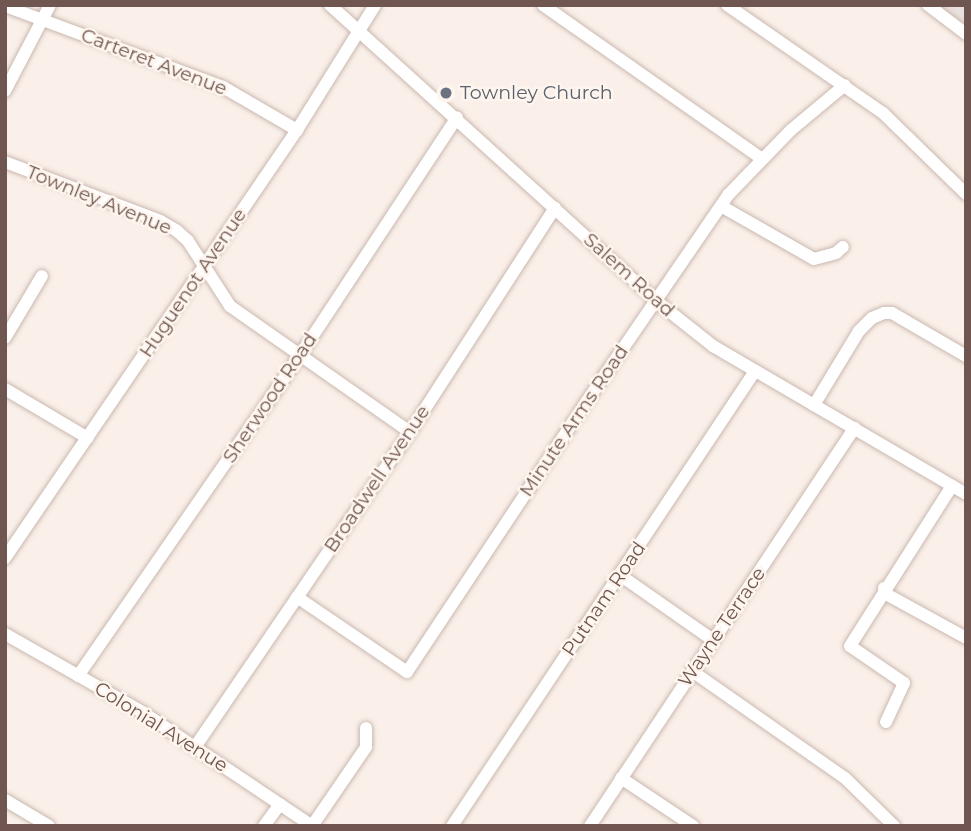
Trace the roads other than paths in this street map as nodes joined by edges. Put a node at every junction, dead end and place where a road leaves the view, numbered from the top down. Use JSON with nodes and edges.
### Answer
{"nodes":[{"id":1,"x":50,"y":5,"type":"edge"},
{"id":2,"x":330,"y":5,"type":"edge"},
{"id":3,"x":376,"y":5,"type":"edge"},
{"id":4,"x":543,"y":5,"type":"edge"},
{"id":5,"x":727,"y":5,"type":"edge"},
{"id":6,"x":928,"y":5,"type":"edge"},
{"id":7,"x":5,"y":6,"type":"edge"},
{"id":8,"x":42,"y":20,"type":"junction"},
{"id":9,"x":358,"y":31,"type":"junction"},
{"id":10,"x":966,"y":34,"type":"edge"},
{"id":11,"x":845,"y":85,"type":"junction"},
{"id":12,"x":5,"y":91,"type":"edge"},
{"id":13,"x":457,"y":117,"type":"junction"},
{"id":14,"x":296,"y":130,"type":"junction"},
{"id":15,"x":761,"y":158,"type":"junction"},
{"id":16,"x":5,"y":162,"type":"edge"},
{"id":17,"x":966,"y":194,"type":"edge"},
{"id":18,"x":720,"y":206,"type":"junction"},
{"id":19,"x":555,"y":208,"type":"junction"},
{"id":20,"x":843,"y":247,"type":"dead end"},
{"id":21,"x":204,"y":267,"type":"junction"},
{"id":22,"x":42,"y":276,"type":"dead end"},
{"id":23,"x":655,"y":300,"type":"junction"},
{"id":24,"x":5,"y":338,"type":"edge"},
{"id":25,"x":966,"y":356,"type":"edge"},
{"id":26,"x":299,"y":357,"type":"junction"},
{"id":27,"x":755,"y":371,"type":"junction"},
{"id":28,"x":5,"y":389,"type":"edge"},
{"id":29,"x":814,"y":405,"type":"junction"},
{"id":30,"x":854,"y":428,"type":"junction"},
{"id":31,"x":410,"y":432,"type":"junction"},
{"id":32,"x":88,"y":438,"type":"junction"},
{"id":33,"x":952,"y":486,"type":"junction"},
{"id":34,"x":966,"y":494,"type":"edge"},
{"id":35,"x":5,"y":558,"type":"edge"},
{"id":36,"x":620,"y":575,"type":"junction"},
{"id":37,"x":884,"y":588,"type":"junction"},
{"id":38,"x":297,"y":597,"type":"junction"},
{"id":39,"x":5,"y":634,"type":"edge"},
{"id":40,"x":966,"y":638,"type":"edge"},
{"id":41,"x":713,"y":640,"type":"junction"},
{"id":42,"x":692,"y":671,"type":"junction"},
{"id":43,"x":78,"y":676,"type":"junction"},
{"id":44,"x":886,"y":722,"type":"dead end"},
{"id":45,"x":366,"y":728,"type":"dead end"},
{"id":46,"x":195,"y":747,"type":"junction"},
{"id":47,"x":621,"y":778,"type":"junction"},
{"id":48,"x":5,"y":800,"type":"edge"},
{"id":49,"x":280,"y":804,"type":"junction"},
{"id":50,"x":49,"y":826,"type":"edge"},
{"id":51,"x":264,"y":826,"type":"edge"},
{"id":52,"x":312,"y":826,"type":"edge"},
{"id":53,"x":452,"y":826,"type":"edge"},
{"id":54,"x":590,"y":826,"type":"edge"},
{"id":55,"x":693,"y":826,"type":"edge"},
{"id":56,"x":894,"y":826,"type":"edge"}],
"edges":[{"from":1,"to":8,"type":"street"},
{"from":2,"to":9,"type":"street","name":"Salem Road"},
{"from":3,"to":9,"type":"street","name":"Huguenot Avenue"},
{"from":4,"to":15,"type":"street"},
{"from":5,"to":11,"type":"street"},
{"from":6,"to":10,"type":"street"},
{"from":7,"to":8,"type":"street","name":"Carteret Avenue"},
{"from":8,"to":12,"type":"street"},
{"from":8,"to":14,"type":"street","name":"Carteret Avenue"},
{"from":9,"to":13,"type":"street","name":"Salem Road"},
{"from":9,"to":14,"type":"street","name":"Huguenot Avenue"},
{"from":11,"to":15,"type":"street","name":"Minute Arms Road"},
{"from":11,"to":17,"type":"street"},
{"from":13,"to":19,"type":"street","name":"Salem Road"},
{"from":13,"to":26,"type":"street","name":"Sherwood Road"},
{"from":14,"to":21,"type":"street","name":"Huguenot Avenue"},
{"from":15,"to":18,"type":"street","name":"Minute Arms Road"},
{"from":16,"to":21,"type":"street","name":"Townley Avenue"},
{"from":18,"to":20,"type":"street"},
{"from":18,"to":23,"type":"street","name":"Minute Arms Road"},
{"from":19,"to":23,"type":"street","name":"Salem Road"},
{"from":19,"to":31,"type":"street","name":"Broadwell Avenue"},
{"from":21,"to":26,"type":"street","name":"Townley Avenue"},
{"from":21,"to":32,"type":"street","name":"Huguenot Avenue"},
{"from":22,"to":24,"type":"street"},
{"from":23,"to":27,"type":"street","name":"Salem Road"},
{"from":23,"to":38,"type":"street","name":"Minute Arms Road"},
{"from":25,"to":29,"type":"street"},
{"from":26,"to":31,"type":"street","name":"Townley Avenue"},
{"from":26,"to":43,"type":"street","name":"Sherwood Road"},
{"from":27,"to":29,"type":"street","name":"Salem Road"},
{"from":27,"to":36,"type":"street","name":"Putnam Road"},
{"from":28,"to":32,"type":"street"},
{"from":29,"to":30,"type":"street","name":"Salem Road"},
{"from":30,"to":33,"type":"street","name":"Salem Road"},
{"from":30,"to":41,"type":"street","name":"Wayne Terrace"},
{"from":31,"to":38,"type":"street","name":"Broadwell Avenue"},
{"from":32,"to":35,"type":"street","name":"Huguenot Avenue"},
{"from":33,"to":34,"type":"street","name":"Salem Road"},
{"from":33,"to":37,"type":"street"},
{"from":36,"to":41,"type":"street"},
{"from":36,"to":53,"type":"street","name":"Putnam Road"},
{"from":37,"to":40,"type":"street"},
{"from":37,"to":44,"type":"street"},
{"from":38,"to":46,"type":"street","name":"Broadwell Avenue"},
{"from":39,"to":43,"type":"street","name":"Colonial Avenue"},
{"from":41,"to":42,"type":"street","name":"Wayne Terrace"},
{"from":42,"to":47,"type":"street","name":"Wayne Terrace"},
{"from":42,"to":56,"type":"street"},
{"from":43,"to":46,"type":"street","name":"Colonial Avenue"},
{"from":45,"to":52,"type":"street"},
{"from":46,"to":49,"type":"street","name":"Colonial Avenue"},
{"from":47,"to":54,"type":"street","name":"Wayne Terrace"},
{"from":47,"to":55,"type":"street"},
{"from":48,"to":50,"type":"street"},
{"from":49,"to":51,"type":"street"},
{"from":49,"to":52,"type":"street","name":"Colonial Avenue"}]}
